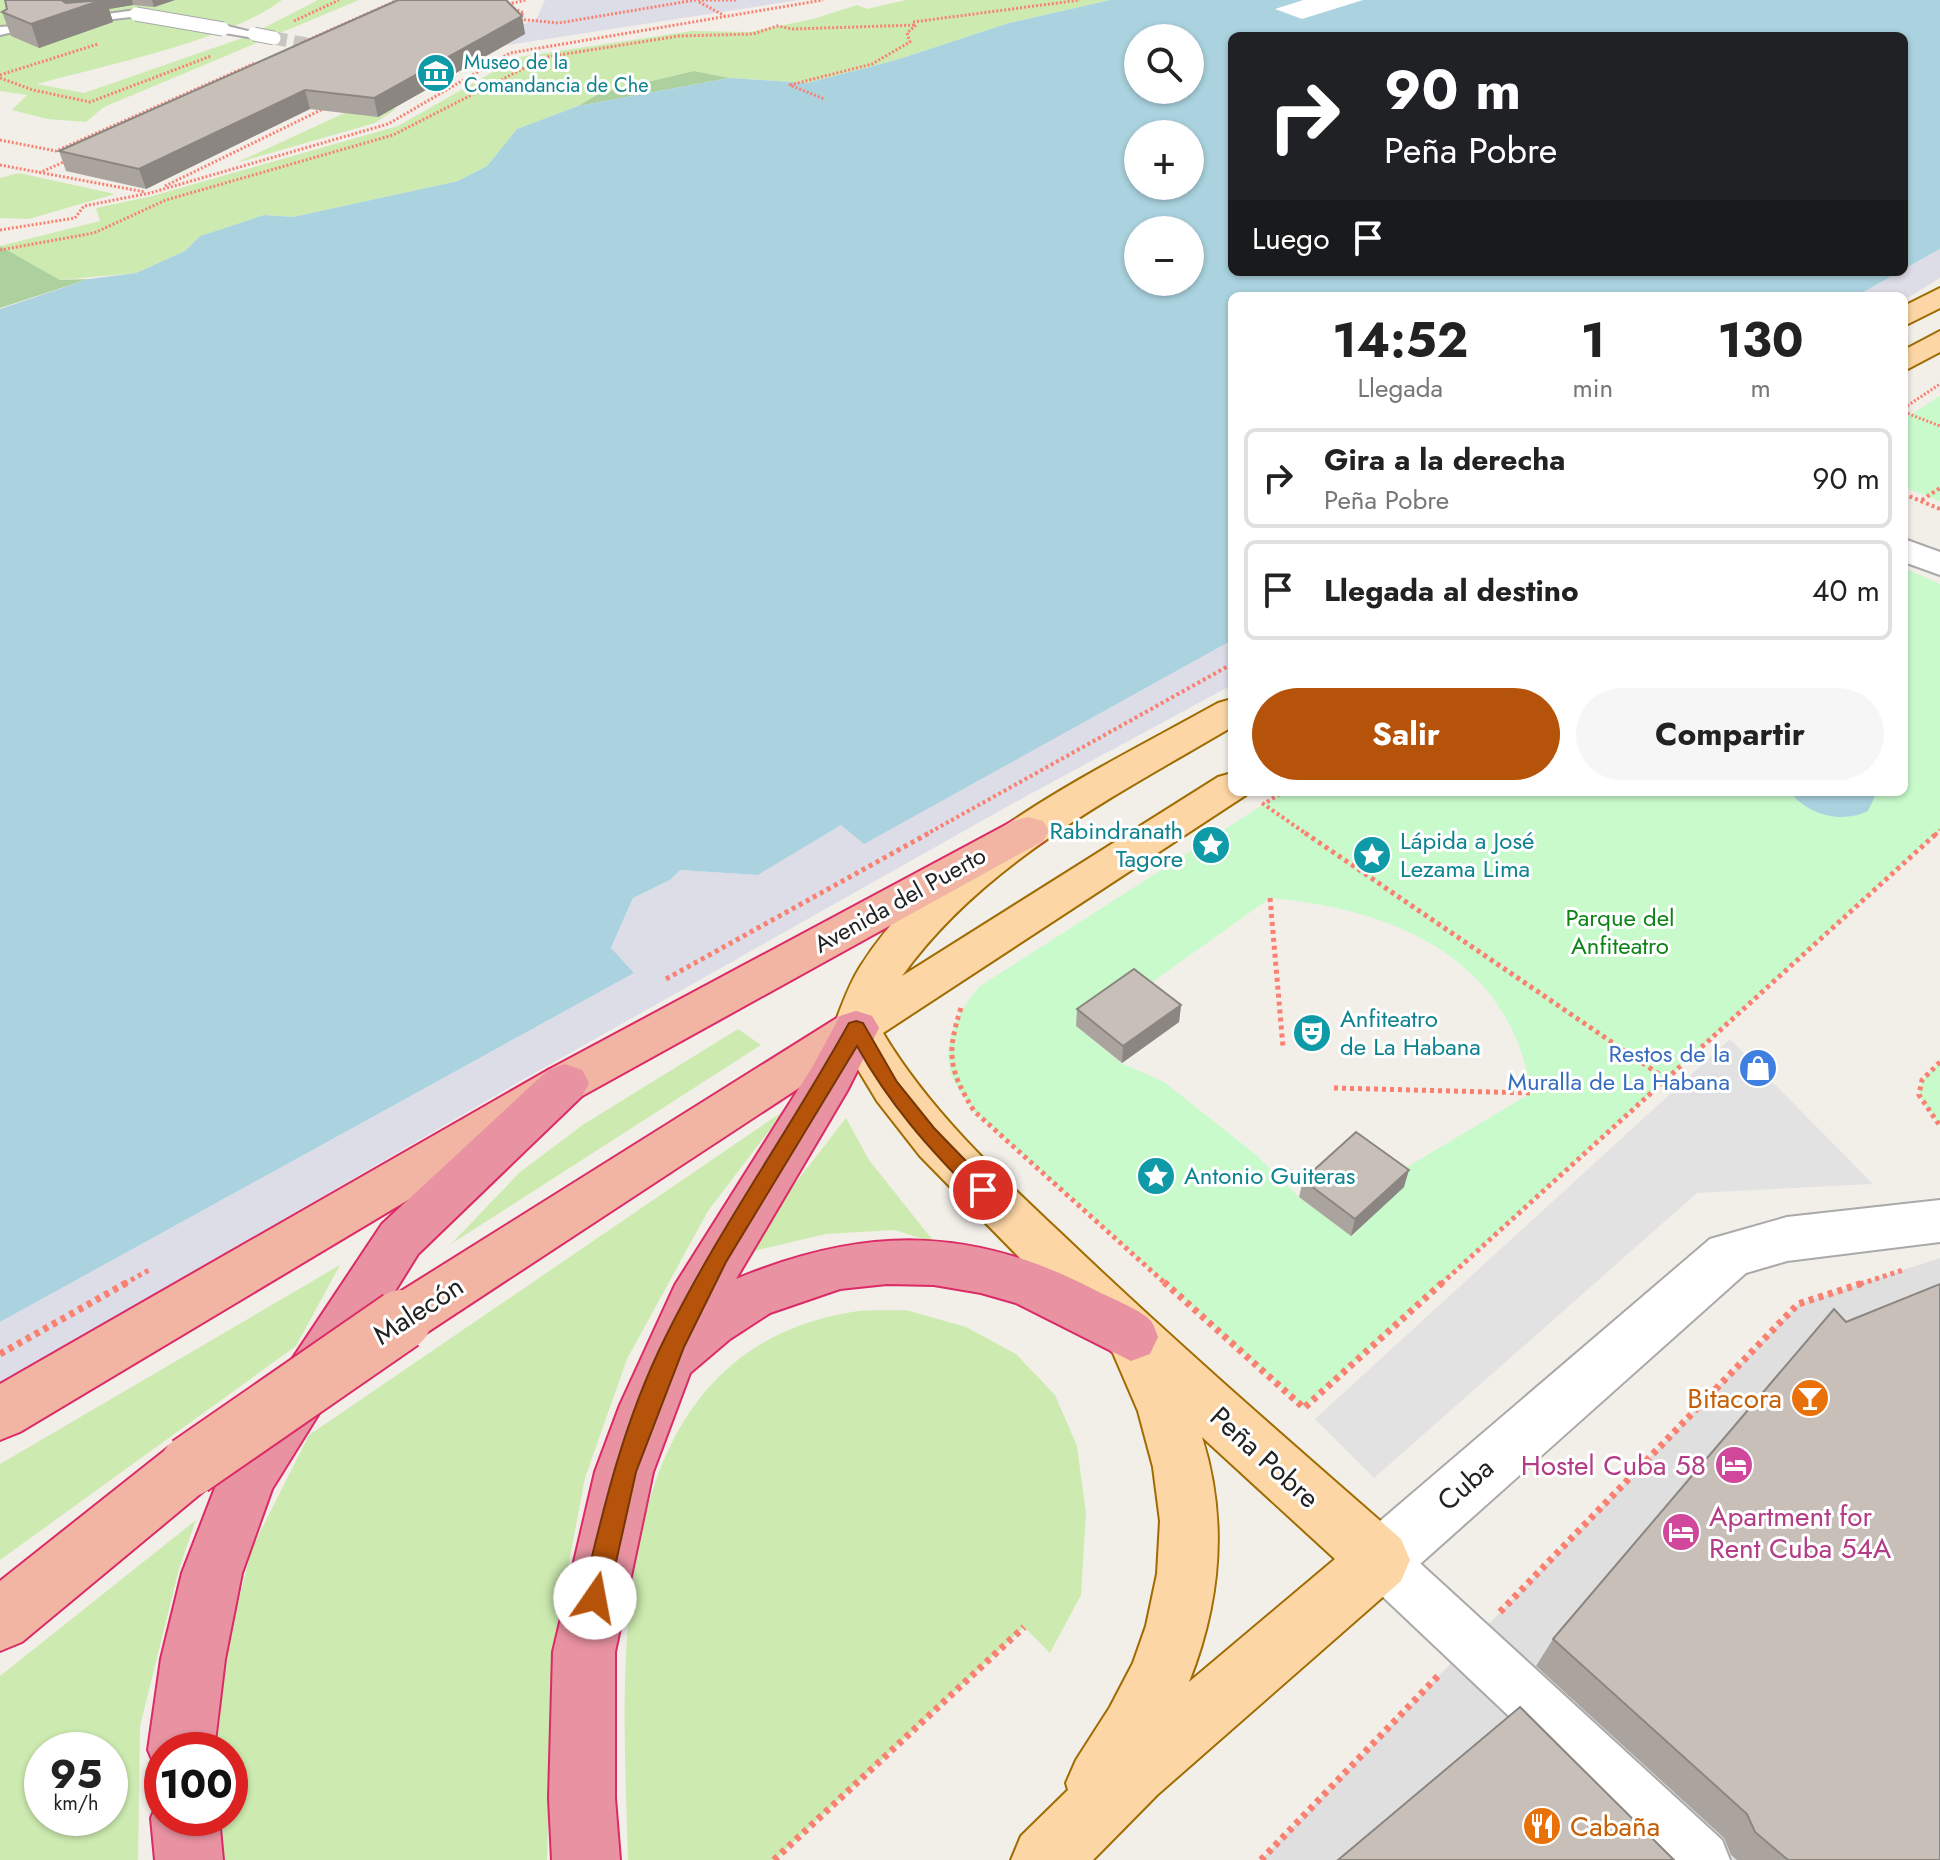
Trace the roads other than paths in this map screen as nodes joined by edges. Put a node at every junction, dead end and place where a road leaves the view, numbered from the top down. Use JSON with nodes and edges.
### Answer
{"nodes":[{"id":1,"x":74,"y":19,"type":"edge"},
{"id":2,"x":274,"y":38,"type":"tunnel mouth"},
{"id":3,"x":1940,"y":296,"type":"edge"},
{"id":4,"x":1908,"y":316,"type":"edge"},
{"id":5,"x":1940,"y":340,"type":"edge"},
{"id":6,"x":1908,"y":360,"type":"edge"},
{"id":7,"x":1912,"y":511,"type":"edge"},
{"id":8,"x":1940,"y":536,"type":"edge"},
{"id":9,"x":1908,"y":551,"type":"edge"},
{"id":10,"x":1940,"y":565,"type":"edge"},
{"id":11,"x":1228,"y":713,"type":"edge"},
{"id":12,"x":1250,"y":800,"type":"edge"},
{"id":13,"x":1028,"y":831,"type":"junction"},
{"id":14,"x":856,"y":1028,"type":"junction"},
{"id":15,"x":565,"y":1083,"type":"junction"},
{"id":16,"x":1940,"y":1221,"type":"edge"},
{"id":17,"x":1131,"y":1337,"type":"junction"},
{"id":18,"x":660,"y":1376,"type":"junction"},
{"id":19,"x":0,"y":1414,"type":"edge"},
{"id":20,"x":1380,"y":1560,"type":"junction"},
{"id":21,"x":0,"y":1620,"type":"edge"},
{"id":22,"x":183,"y":1732,"type":"edge"},
{"id":23,"x":187,"y":1836,"type":"edge"},
{"id":24,"x":189,"y":1860,"type":"edge"},
{"id":25,"x":586,"y":1860,"type":"edge"},
{"id":26,"x":1044,"y":1860,"type":"edge"},
{"id":27,"x":1702,"y":1860,"type":"edge"}],
"edges":[{"from":1,"to":2,"type":"street","bridge":true},
{"from":3,"to":4,"type":"main road"},
{"from":5,"to":6,"type":"main road"},
{"from":7,"to":8,"type":"street"},
{"from":9,"to":10,"type":"street"},
{"from":11,"to":13,"type":"main road","name":"Avenida del Puerto"},
{"from":12,"to":14,"type":"main road"},
{"from":13,"to":14,"type":"main road"},
{"from":13,"to":15,"type":"highway","name":"Avenida del Puerto"},
{"from":14,"to":17,"type":"main road","name":"Peña Pobre"},
{"from":14,"to":18,"type":"highway"},
{"from":14,"to":21,"type":"highway","name":"Malecón","bridge":true},
{"from":15,"to":19,"type":"highway"},
{"from":15,"to":22,"type":"highway"},
{"from":16,"to":20,"type":"street","name":"Cuba"},
{"from":17,"to":18,"type":"highway"},
{"from":17,"to":20,"type":"main road","name":"Peña Pobre"},
{"from":17,"to":26,"type":"main road"},
{"from":18,"to":25,"type":"highway"},
{"from":20,"to":26,"type":"main road","name":"Cuba"},
{"from":20,"to":27,"type":"street","name":"Peña Pobre"},
{"from":23,"to":24,"type":"highway"}]}
